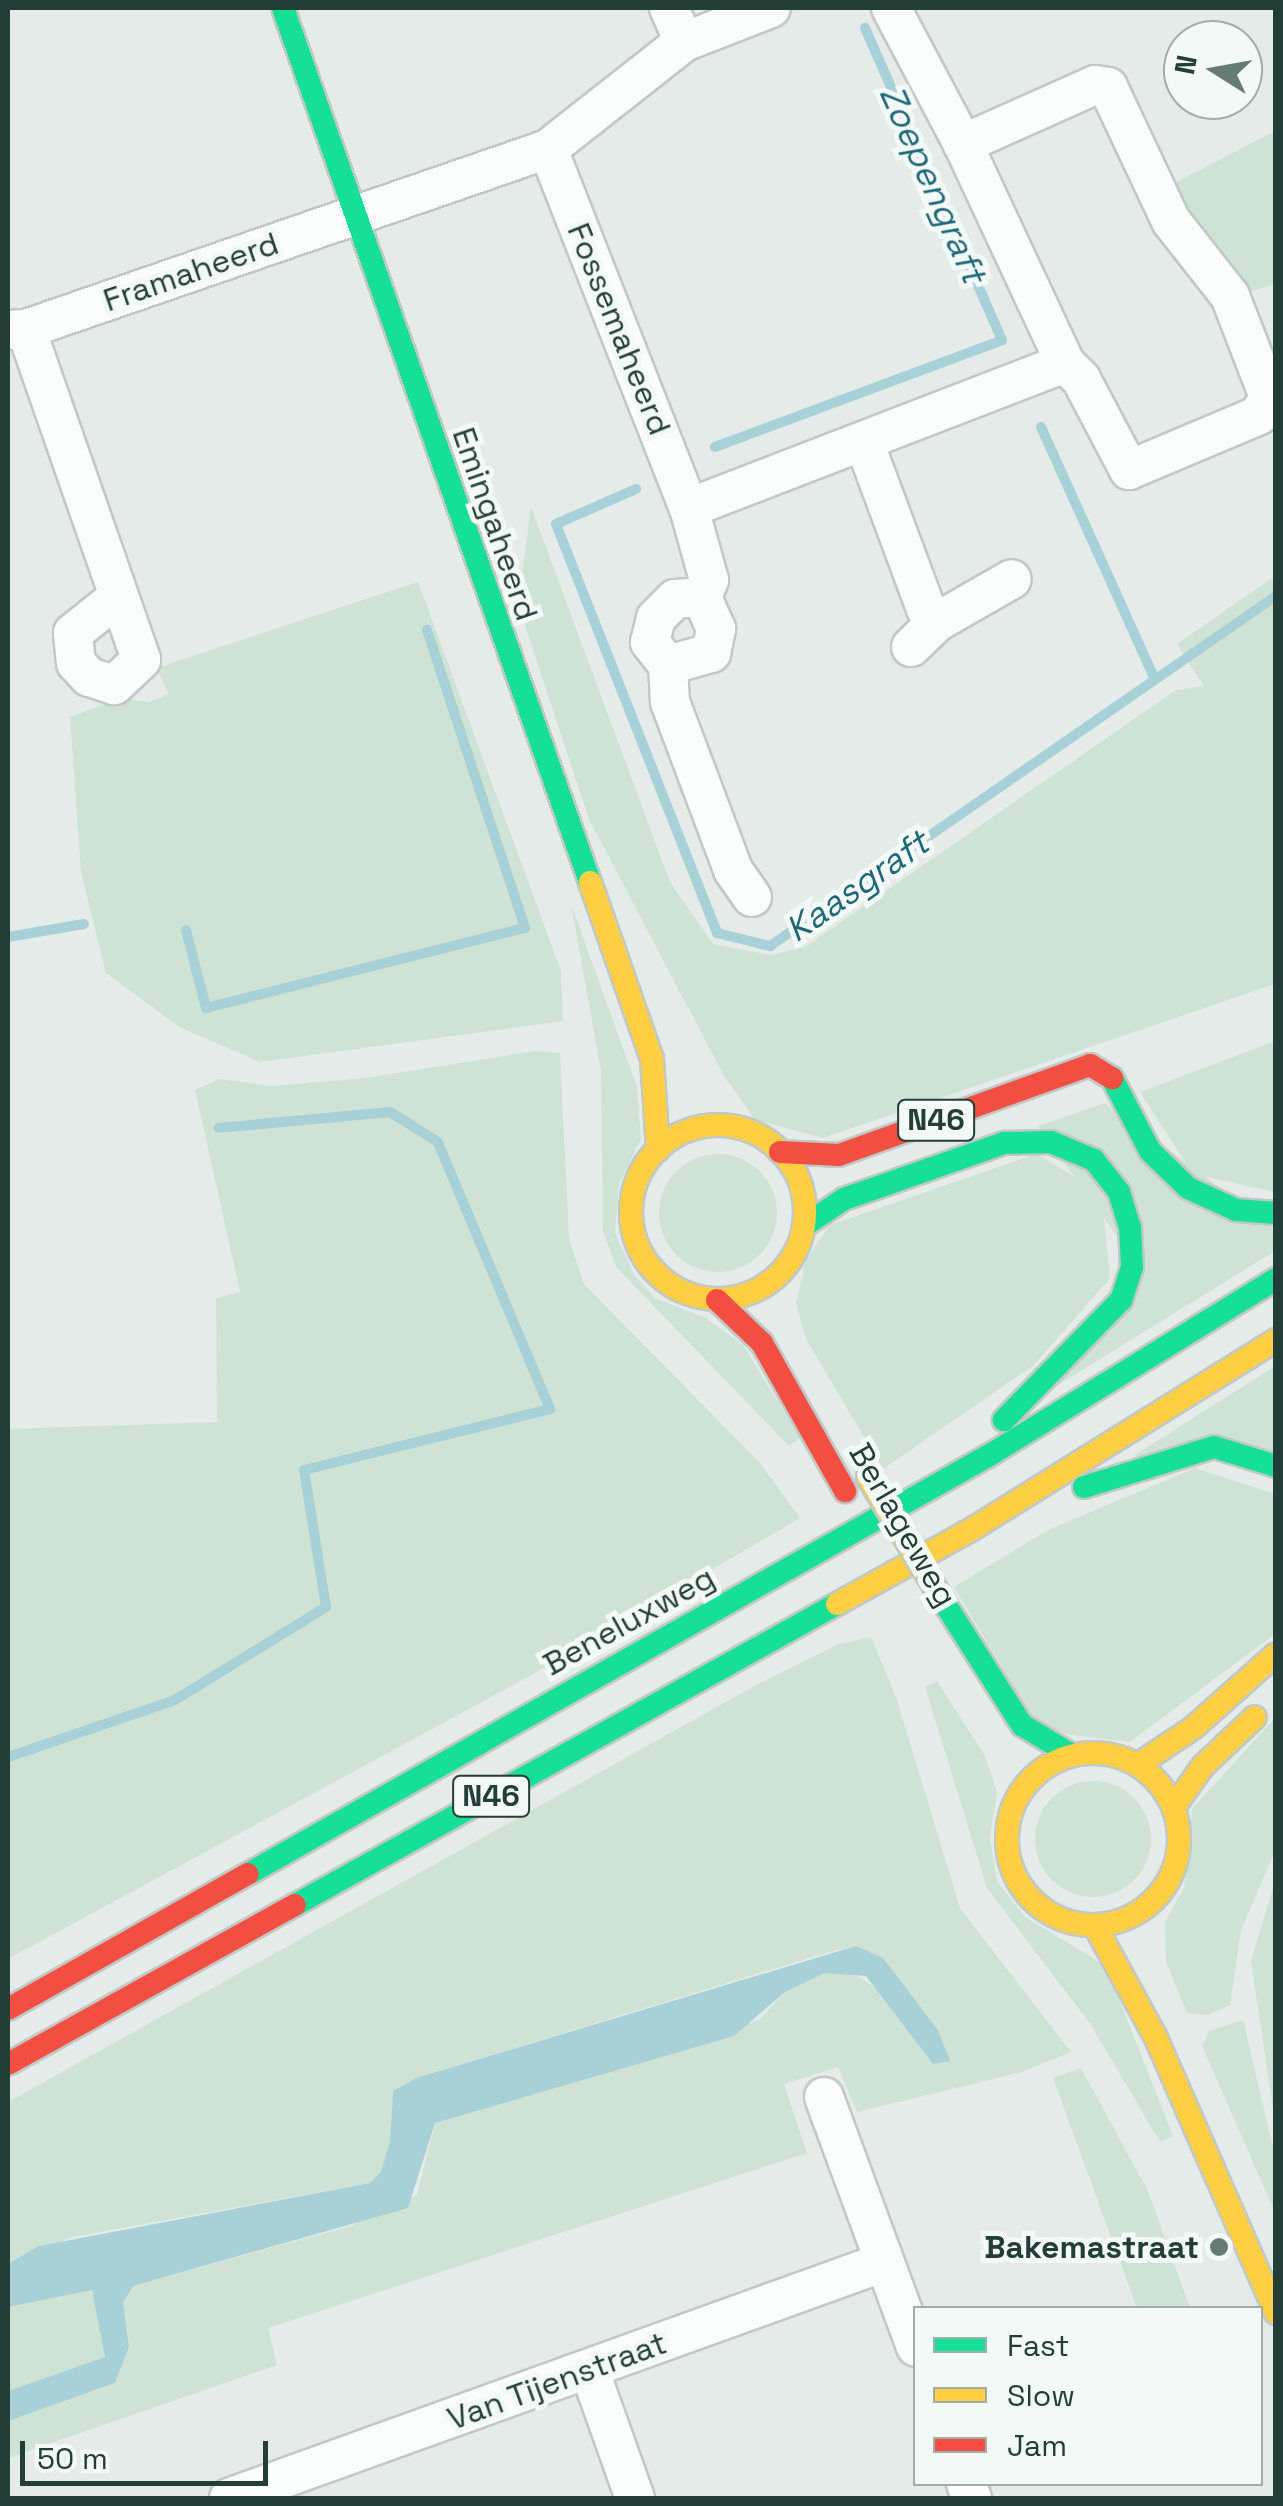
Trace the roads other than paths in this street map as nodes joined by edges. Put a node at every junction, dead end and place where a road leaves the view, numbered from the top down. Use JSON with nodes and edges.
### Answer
{"nodes":[{"id":1,"x":282,"y":8,"type":"edge"},
{"id":2,"x":669,"y":8,"type":"edge"},
{"id":3,"x":771,"y":8,"type":"edge"},
{"id":4,"x":891,"y":8,"type":"edge"},
{"id":5,"x":684,"y":42,"type":"junction"},
{"id":6,"x":963,"y":144,"type":"junction"},
{"id":7,"x":548,"y":149,"type":"junction"},
{"id":8,"x":356,"y":214,"type":"junction"},
{"id":9,"x":16,"y":329,"type":"edge"},
{"id":10,"x":1064,"y":363,"type":"junction"},
{"id":11,"x":864,"y":442,"type":"junction"},
{"id":12,"x":689,"y":508,"type":"junction"},
{"id":13,"x":1012,"y":579,"type":"dead end"},
{"id":14,"x":118,"y":597,"type":"dead end"},
{"id":15,"x":752,"y":898,"type":"dead end"},
{"id":16,"x":652,"y":1059,"type":"junction"},
{"id":17,"x":678,"y":1082,"type":"dead end"},
{"id":18,"x":698,"y":1103,"type":"dead end"},
{"id":19,"x":722,"y":1126,"type":"junction"},
{"id":20,"x":658,"y":1150,"type":"junction"},
{"id":21,"x":780,"y":1152,"type":"junction"},
{"id":22,"x":1276,"y":1213,"type":"edge"},
{"id":23,"x":804,"y":1226,"type":"junction"},
{"id":24,"x":784,"y":1268,"type":"junction"},
{"id":25,"x":1276,"y":1279,"type":"edge"},
{"id":26,"x":717,"y":1300,"type":"junction"},
{"id":27,"x":786,"y":1301,"type":"dead end"},
{"id":28,"x":1276,"y":1340,"type":"edge"},
{"id":29,"x":1276,"y":1466,"type":"edge"},
{"id":30,"x":864,"y":1469,"type":"dead end"},
{"id":31,"x":940,"y":1483,"type":"junction"},
{"id":32,"x":974,"y":1528,"type":"junction"},
{"id":33,"x":905,"y":1594,"type":"dead end"},
{"id":34,"x":1276,"y":1654,"type":"edge"},
{"id":35,"x":1276,"y":1698,"type":"edge"},
{"id":36,"x":1070,"y":1754,"type":"junction"},
{"id":37,"x":1002,"y":1762,"type":"dead end"},
{"id":38,"x":1139,"y":1764,"type":"junction"},
{"id":39,"x":1019,"y":1793,"type":"junction"},
{"id":40,"x":1174,"y":1807,"type":"junction"},
{"id":41,"x":1147,"y":1908,"type":"junction"},
{"id":42,"x":1095,"y":1926,"type":"junction"},
{"id":43,"x":1148,"y":1937,"type":"dead end"},
{"id":44,"x":8,"y":2009,"type":"edge"},
{"id":45,"x":8,"y":2064,"type":"edge"},
{"id":46,"x":824,"y":2097,"type":"dead end"},
{"id":47,"x":884,"y":2262,"type":"junction"},
{"id":48,"x":1276,"y":2313,"type":"edge"},
{"id":49,"x":913,"y":2339,"type":"edge"},
{"id":50,"x":589,"y":2369,"type":"junction"},
{"id":51,"x":272,"y":2491,"type":"edge"},
{"id":52,"x":229,"y":2498,"type":"edge"},
{"id":53,"x":635,"y":2498,"type":"edge"}],
"edges":[{"from":1,"to":8,"type":"main road","name":"Emingaheerd"},
{"from":2,"to":5,"type":"street"},
{"from":3,"to":5,"type":"street"},
{"from":4,"to":6,"type":"street"},
{"from":5,"to":7,"type":"street"},
{"from":6,"to":10,"type":"street"},
{"from":6,"to":10,"type":"street"},
{"from":7,"to":8,"type":"street"},
{"from":7,"to":12,"type":"street","name":"Fossemaheerd"},
{"from":8,"to":9,"type":"street","name":"Framaheerd"},
{"from":8,"to":16,"type":"main road","name":"Emingaheerd"},
{"from":9,"to":14,"type":"street","name":"Framaheerd"},
{"from":10,"to":11,"type":"street"},
{"from":11,"to":12,"type":"street"},
{"from":11,"to":13,"type":"street"},
{"from":12,"to":15,"type":"street","name":"Fossemaheerd"},
{"from":16,"to":17,"type":"main road","name":"Emingaheerd"},
{"from":16,"to":20,"type":"main road","name":"Emingaheerd"},
{"from":18,"to":19,"type":"main road"},
{"from":19,"to":20,"type":"main road"},
{"from":19,"to":21,"type":"main road"},
{"from":20,"to":26,"type":"main road"},
{"from":21,"to":22,"type":"main road","number":"N46"},
{"from":21,"to":23,"type":"main road"},
{"from":23,"to":24,"type":"main road"},
{"from":23,"to":31,"type":"main road","number":"N46"},
{"from":24,"to":26,"type":"main road"},
{"from":24,"to":27,"type":"main road"},
{"from":25,"to":31,"type":"main road","name":"Beneluxweg","number":"N46"},
{"from":26,"to":33,"type":"main road","name":"Berlageweg"},
{"from":28,"to":32,"type":"main road","number":"N46"},
{"from":29,"to":32,"type":"main road","number":"N46"},
{"from":30,"to":36,"type":"main road","name":"Berlageweg","bridge":true},
{"from":31,"to":44,"type":"main road","name":"Beneluxweg","number":"N46"},
{"from":32,"to":45,"type":"main road","number":"N46"},
{"from":34,"to":38,"type":"main road"},
{"from":35,"to":40,"type":"main road"},
{"from":36,"to":38,"type":"main road"},
{"from":36,"to":39,"type":"main road"},
{"from":37,"to":39,"type":"main road"},
{"from":38,"to":40,"type":"main road"},
{"from":39,"to":42,"type":"main road"},
{"from":40,"to":41,"type":"main road"},
{"from":41,"to":42,"type":"main road"},
{"from":41,"to":43,"type":"main road"},
{"from":42,"to":48,"type":"main road"},
{"from":46,"to":47,"type":"street"},
{"from":47,"to":49,"type":"street"},
{"from":47,"to":50,"type":"street","name":"Van Tijenstraat"},
{"from":50,"to":51,"type":"street","name":"Van Tijenstraat"},
{"from":50,"to":53,"type":"street"},
{"from":51,"to":52,"type":"street","name":"Van Tijenstraat"}]}
